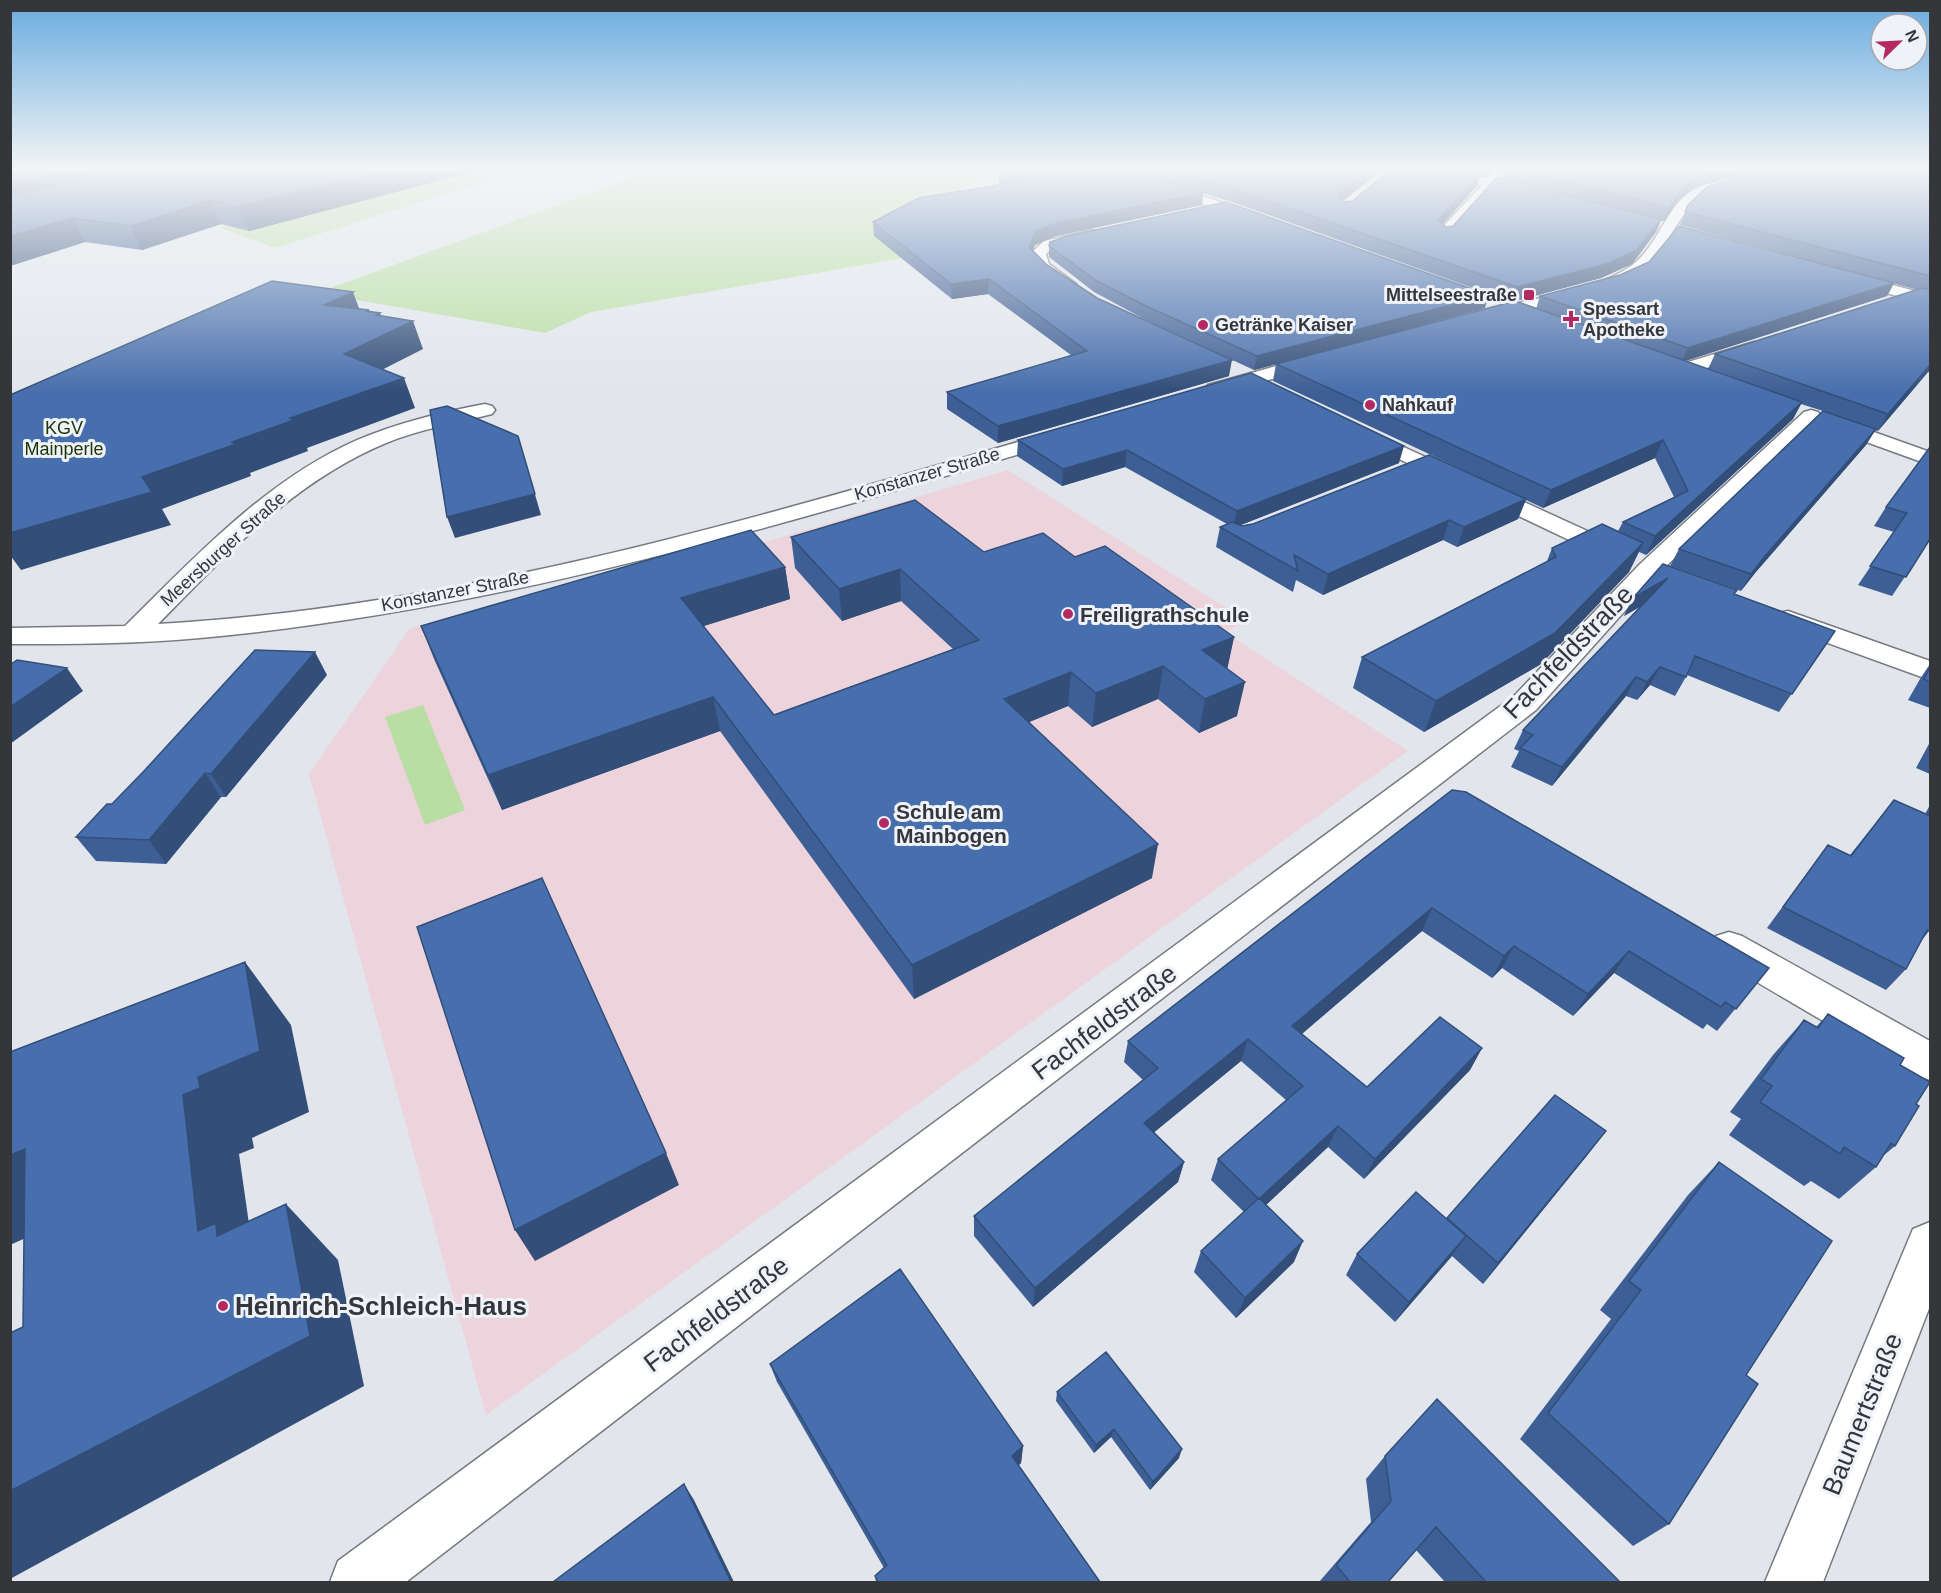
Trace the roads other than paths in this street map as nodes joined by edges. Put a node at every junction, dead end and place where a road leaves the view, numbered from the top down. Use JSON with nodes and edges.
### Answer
{"nodes":[{"id":1,"x":1052,"y":243,"type":"edge"},
{"id":2,"x":1658,"y":243,"type":"edge"},
{"id":3,"x":1829,"y":273,"type":"edge"},
{"id":4,"x":1930,"y":289,"type":"edge"},
{"id":5,"x":1912,"y":296,"type":"junction"},
{"id":6,"x":1089,"y":299,"type":"edge"},
{"id":7,"x":1482,"y":299,"type":"edge"},
{"id":8,"x":1930,"y":300,"type":"edge"},
{"id":9,"x":1882,"y":305,"type":"edge"},
{"id":10,"x":1509,"y":308,"type":"junction"},
{"id":11,"x":1542,"y":320,"type":"edge"},
{"id":12,"x":1463,"y":321,"type":"edge"},
{"id":13,"x":1773,"y":341,"type":"edge"},
{"id":14,"x":1341,"y":354,"type":"edge"},
{"id":15,"x":1660,"y":363,"type":"edge"},
{"id":16,"x":1229,"y":365,"type":"edge"},
{"id":17,"x":1682,"y":370,"type":"junction"},
{"id":18,"x":1252,"y":378,"type":"junction"},
{"id":19,"x":1714,"y":382,"type":"edge"},
{"id":20,"x":1277,"y":393,"type":"edge"},
{"id":21,"x":1190,"y":397,"type":"edge"},
{"id":22,"x":485,"y":410,"type":"dead end"},
{"id":23,"x":1340,"y":423,"type":"edge"},
{"id":24,"x":1079,"y":430,"type":"edge"},
{"id":25,"x":1930,"y":459,"type":"edge"},
{"id":26,"x":1425,"y":463,"type":"junction"},
{"id":27,"x":1393,"y":476,"type":"edge"},
{"id":28,"x":1660,"y":573,"type":"junction"},
{"id":29,"x":1762,"y":610,"type":"edge"},
{"id":30,"x":134,"y":633,"type":"junction"},
{"id":31,"x":10,"y":636,"type":"edge"},
{"id":32,"x":1930,"y":671,"type":"edge"},
{"id":33,"x":1696,"y":928,"type":"edge"},
{"id":34,"x":1930,"y":1062,"type":"edge"},
{"id":35,"x":1930,"y":1246,"type":"edge"},
{"id":36,"x":359,"y":1582,"type":"edge"},
{"id":37,"x":1794,"y":1582,"type":"edge"}],
"edges":[{"from":1,"to":6,"type":"street"},
{"from":2,"to":10,"type":"street"},
{"from":3,"to":5,"type":"street"},
{"from":4,"to":5,"type":"street"},
{"from":5,"to":8,"type":"street"},
{"from":5,"to":9,"type":"street"},
{"from":7,"to":10,"type":"street"},
{"from":10,"to":11,"type":"street"},
{"from":10,"to":12,"type":"street"},
{"from":13,"to":17,"type":"street"},
{"from":14,"to":18,"type":"street"},
{"from":15,"to":17,"type":"street"},
{"from":16,"to":18,"type":"street"},
{"from":17,"to":19,"type":"street"},
{"from":18,"to":20,"type":"street"},
{"from":18,"to":21,"type":"street"},
{"from":22,"to":30,"type":"street","name":"Meersburger Straße"},
{"from":23,"to":26,"type":"street"},
{"from":24,"to":30,"type":"street","name":"Konstanzer Straße"},
{"from":25,"to":28,"type":"street","name":"Fachfeldstraße"},
{"from":26,"to":27,"type":"street"},
{"from":26,"to":28,"type":"street"},
{"from":28,"to":36,"type":"street","name":"Fachfeldstraße"},
{"from":29,"to":32,"type":"street"},
{"from":30,"to":31,"type":"street","name":"Konstanzer Straße"},
{"from":33,"to":34,"type":"street"},
{"from":35,"to":37,"type":"street","name":"Baumertstraße"}]}
